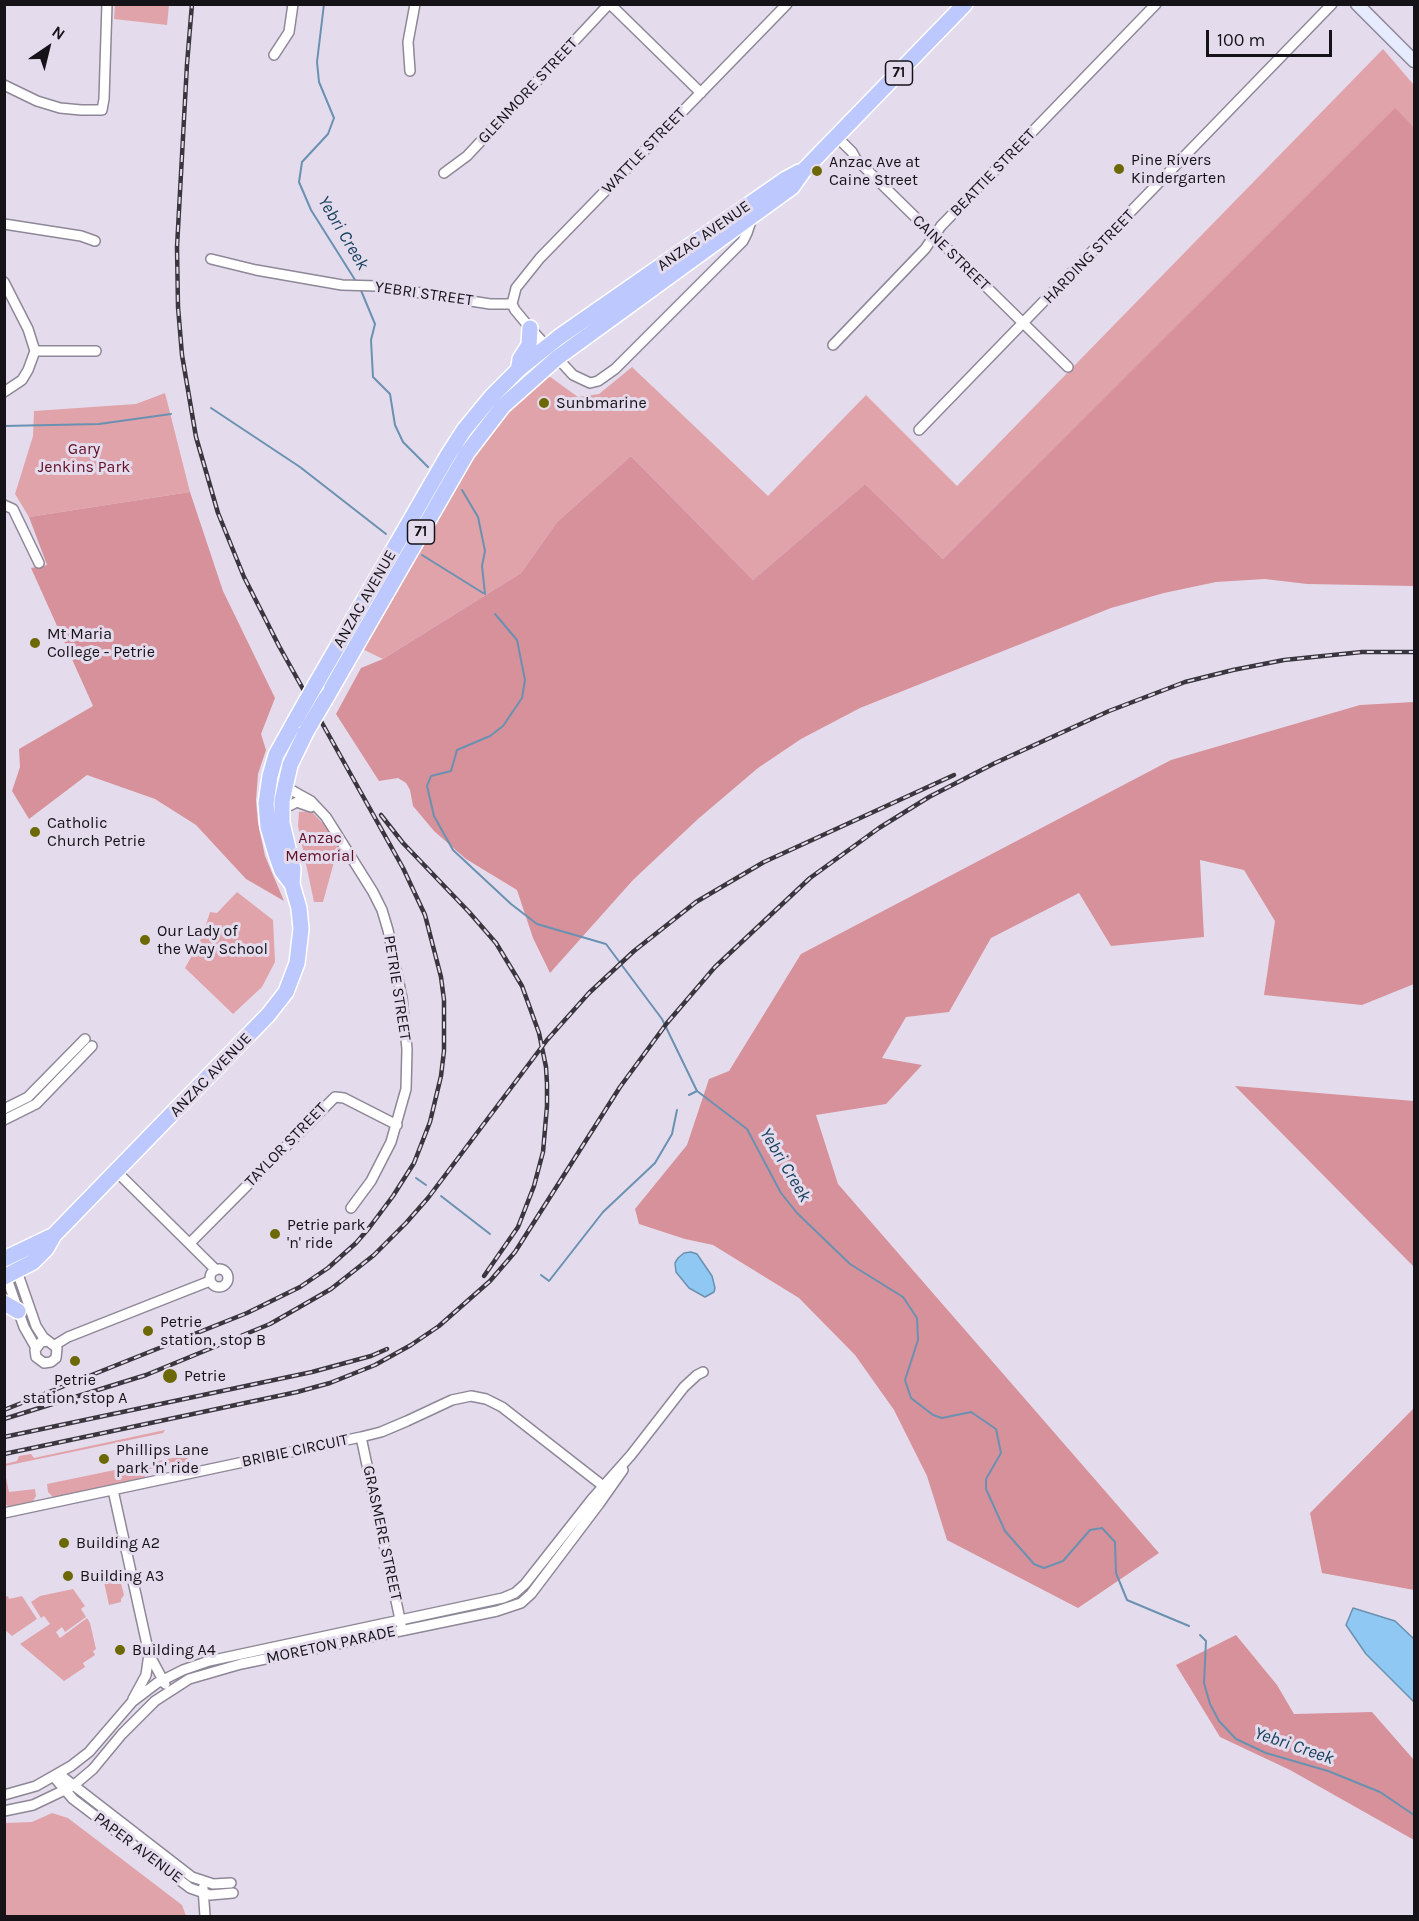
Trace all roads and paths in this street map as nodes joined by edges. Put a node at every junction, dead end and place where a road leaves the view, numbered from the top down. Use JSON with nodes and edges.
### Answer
{"nodes":[{"id":1,"x":107,"y":4,"type":"edge"},
{"id":2,"x":293,"y":4,"type":"edge"},
{"id":3,"x":415,"y":4,"type":"edge"},
{"id":4,"x":609,"y":4,"type":"edge"},
{"id":5,"x":787,"y":4,"type":"edge"},
{"id":6,"x":1156,"y":4,"type":"edge"},
{"id":7,"x":1332,"y":4,"type":"edge"},
{"id":8,"x":1357,"y":4,"type":"edge"},
{"id":9,"x":962,"y":6,"type":"edge"},
{"id":10,"x":274,"y":55,"type":"dead end"},
{"id":11,"x":1414,"y":61,"type":"edge"},
{"id":12,"x":410,"y":71,"type":"dead end"},
{"id":13,"x":4,"y":85,"type":"edge"},
{"id":14,"x":701,"y":93,"type":"junction"},
{"id":15,"x":837,"y":137,"type":"junction"},
{"id":16,"x":804,"y":170,"type":"junction"},
{"id":17,"x":444,"y":173,"type":"dead end"},
{"id":18,"x":752,"y":217,"type":"junction"},
{"id":19,"x":4,"y":224,"type":"edge"},
{"id":20,"x":934,"y":236,"type":"junction"},
{"id":21,"x":95,"y":241,"type":"dead end"},
{"id":22,"x":211,"y":259,"type":"dead end"},
{"id":23,"x":4,"y":282,"type":"edge"},
{"id":24,"x":512,"y":304,"type":"junction"},
{"id":25,"x":1024,"y":324,"type":"junction"},
{"id":26,"x":530,"y":328,"type":"junction"},
{"id":27,"x":833,"y":345,"type":"dead end"},
{"id":28,"x":35,"y":351,"type":"junction"},
{"id":29,"x":96,"y":351,"type":"dead end"},
{"id":30,"x":552,"y":352,"type":"junction"},
{"id":31,"x":1068,"y":367,"type":"dead end"},
{"id":32,"x":519,"y":369,"type":"junction"},
{"id":33,"x":4,"y":392,"type":"edge"},
{"id":34,"x":920,"y":430,"type":"dead end"},
{"id":35,"x":4,"y":505,"type":"edge"},
{"id":36,"x":39,"y":563,"type":"dead end"},
{"id":37,"x":283,"y":790,"type":"junction"},
{"id":38,"x":266,"y":803,"type":"junction"},
{"id":39,"x":319,"y":810,"type":"junction"},
{"id":40,"x":282,"y":812,"type":"junction"},
{"id":41,"x":292,"y":884,"type":"junction"},
{"id":42,"x":4,"y":1109,"type":"edge"},
{"id":43,"x":4,"y":1120,"type":"edge"},
{"id":44,"x":397,"y":1125,"type":"junction"},
{"id":45,"x":117,"y":1172,"type":"junction"},
{"id":46,"x":351,"y":1208,"type":"dead end"},
{"id":47,"x":190,"y":1243,"type":"junction"},
{"id":48,"x":8,"y":1269,"type":"edge"},
{"id":49,"x":216,"y":1269,"type":"junction"},
{"id":50,"x":210,"y":1281,"type":"junction"},
{"id":51,"x":11,"y":1307,"type":"edge"},
{"id":52,"x":51,"y":1343,"type":"junction"},
{"id":53,"x":36,"y":1348,"type":"junction"},
{"id":54,"x":703,"y":1372,"type":"dead end"},
{"id":55,"x":361,"y":1437,"type":"junction"},
{"id":56,"x":606,"y":1488,"type":"junction"},
{"id":57,"x":113,"y":1490,"type":"junction"},
{"id":58,"x":4,"y":1513,"type":"edge"},
{"id":59,"x":401,"y":1625,"type":"junction"},
{"id":60,"x":149,"y":1654,"type":"junction"},
{"id":61,"x":164,"y":1679,"type":"junction"},
{"id":62,"x":165,"y":1692,"type":"junction"},
{"id":63,"x":132,"y":1702,"type":"junction"},
{"id":64,"x":56,"y":1776,"type":"junction"},
{"id":65,"x":69,"y":1788,"type":"junction"},
{"id":66,"x":4,"y":1795,"type":"edge"},
{"id":67,"x":4,"y":1811,"type":"edge"},
{"id":68,"x":204,"y":1882,"type":"junction"},
{"id":69,"x":202,"y":1894,"type":"junction"},
{"id":70,"x":205,"y":1917,"type":"edge"}],
"edges":[{"from":1,"to":13,"type":"street"},
{"from":2,"to":10,"type":"street"},
{"from":3,"to":12,"type":"street"},
{"from":4,"to":14,"type":"street"},
{"from":4,"to":17,"type":"street","name":"GLENMORE STREET"},
{"from":5,"to":14,"type":"street","name":"WATTLE STREET"},
{"from":6,"to":20,"type":"street","name":"BEATTIE STREET"},
{"from":7,"to":25,"type":"street","name":"HARDING STREET"},
{"from":8,"to":11,"type":"main road"},
{"from":9,"to":15,"type":"highway","name":"ANZAC AVENUE","number":"71"},
{"from":14,"to":24,"type":"street","name":"WATTLE STREET"},
{"from":15,"to":16,"type":"highway","name":"ANZAC AVENUE","number":"71"},
{"from":15,"to":20,"type":"street","name":"CAINE STREET"},
{"from":16,"to":18,"type":"highway","name":"ANZAC AVENUE","number":"71"},
{"from":16,"to":30,"type":"highway","name":"ANZAC AVENUE","number":"71"},
{"from":18,"to":30,"type":"highway","name":"ANZAC AVENUE","number":"71"},
{"from":18,"to":30,"type":"street"},
{"from":19,"to":21,"type":"street"},
{"from":20,"to":25,"type":"street","name":"CAINE STREET"},
{"from":20,"to":27,"type":"street","name":"BEATTIE STREET"},
{"from":22,"to":24,"type":"street","name":"YEBRI STREET"},
{"from":23,"to":28,"type":"street"},
{"from":24,"to":26,"type":"street"},
{"from":25,"to":31,"type":"street","name":"CAINE STREET"},
{"from":25,"to":34,"type":"street","name":"HARDING STREET"},
{"from":26,"to":30,"type":"street"},
{"from":26,"to":32,"type":"highway"},
{"from":28,"to":29,"type":"street"},
{"from":28,"to":33,"type":"street"},
{"from":30,"to":32,"type":"highway","name":"ANZAC AVENUE","number":"71"},
{"from":30,"to":37,"type":"highway","name":"ANZAC AVENUE","number":"71","bridge":true},
{"from":32,"to":38,"type":"highway","name":"ANZAC AVENUE","number":"71","bridge":true},
{"from":35,"to":36,"type":"street"},
{"from":37,"to":38,"type":"street"},
{"from":37,"to":39,"type":"street","name":"PETRIE STREET"},
{"from":37,"to":40,"type":"highway","name":"ANZAC AVENUE","number":"71"},
{"from":38,"to":41,"type":"highway","name":"ANZAC AVENUE","number":"71"},
{"from":39,"to":40,"type":"street"},
{"from":39,"to":44,"type":"street","name":"PETRIE STREET"},
{"from":40,"to":41,"type":"highway","name":"ANZAC AVENUE","number":"71"},
{"from":41,"to":45,"type":"highway","name":"ANZAC AVENUE","number":"71"},
{"from":42,"to":43,"type":"street"},
{"from":44,"to":46,"type":"street","name":"PETRIE STREET"},
{"from":44,"to":47,"type":"street","name":"TAYLOR STREET"},
{"from":45,"to":47,"type":"street"},
{"from":45,"to":48,"type":"highway","name":"ANZAC AVENUE","number":"71"},
{"from":47,"to":49,"type":"street"},
{"from":48,"to":51,"type":"street"},
{"from":48,"to":52,"type":"street"},
{"from":49,"to":50,"type":"street"},
{"from":49,"to":50,"type":"street"},
{"from":50,"to":52,"type":"street"},
{"from":51,"to":53,"type":"street"},
{"from":52,"to":53,"type":"street"},
{"from":52,"to":53,"type":"street"},
{"from":54,"to":56,"type":"street","name":"MORETON PARADE"},
{"from":55,"to":56,"type":"street","name":"BRIBIE CIRCUIT"},
{"from":55,"to":57,"type":"street","name":"BRIBIE CIRCUIT"},
{"from":55,"to":59,"type":"street","name":"GRASMERE STREET"},
{"from":56,"to":59,"type":"street","name":"MORETON PARADE"},
{"from":57,"to":58,"type":"street","name":"BRIBIE CIRCUIT"},
{"from":57,"to":60,"type":"street"},
{"from":59,"to":61,"type":"street","name":"MORETON PARADE"},
{"from":59,"to":62,"type":"street","name":"MORETON PARADE"},
{"from":60,"to":61,"type":"street"},
{"from":60,"to":63,"type":"street"},
{"from":61,"to":62,"type":"street"},
{"from":61,"to":63,"type":"street","name":"MORETON PARADE"},
{"from":62,"to":65,"type":"street","name":"MORETON PARADE"},
{"from":63,"to":64,"type":"street","name":"MORETON PARADE"},
{"from":64,"to":65,"type":"street","name":"PAPER AVENUE"},
{"from":64,"to":66,"type":"street","name":"MORETON PARADE"},
{"from":65,"to":67,"type":"street","name":"MORETON PARADE"},
{"from":65,"to":68,"type":"street","name":"PAPER AVENUE"},
{"from":65,"to":69,"type":"street","name":"PAPER AVENUE"},
{"from":68,"to":69,"type":"street"},
{"from":68,"to":69,"type":"street","name":"PAPER AVENUE"},
{"from":69,"to":70,"type":"street"}]}
